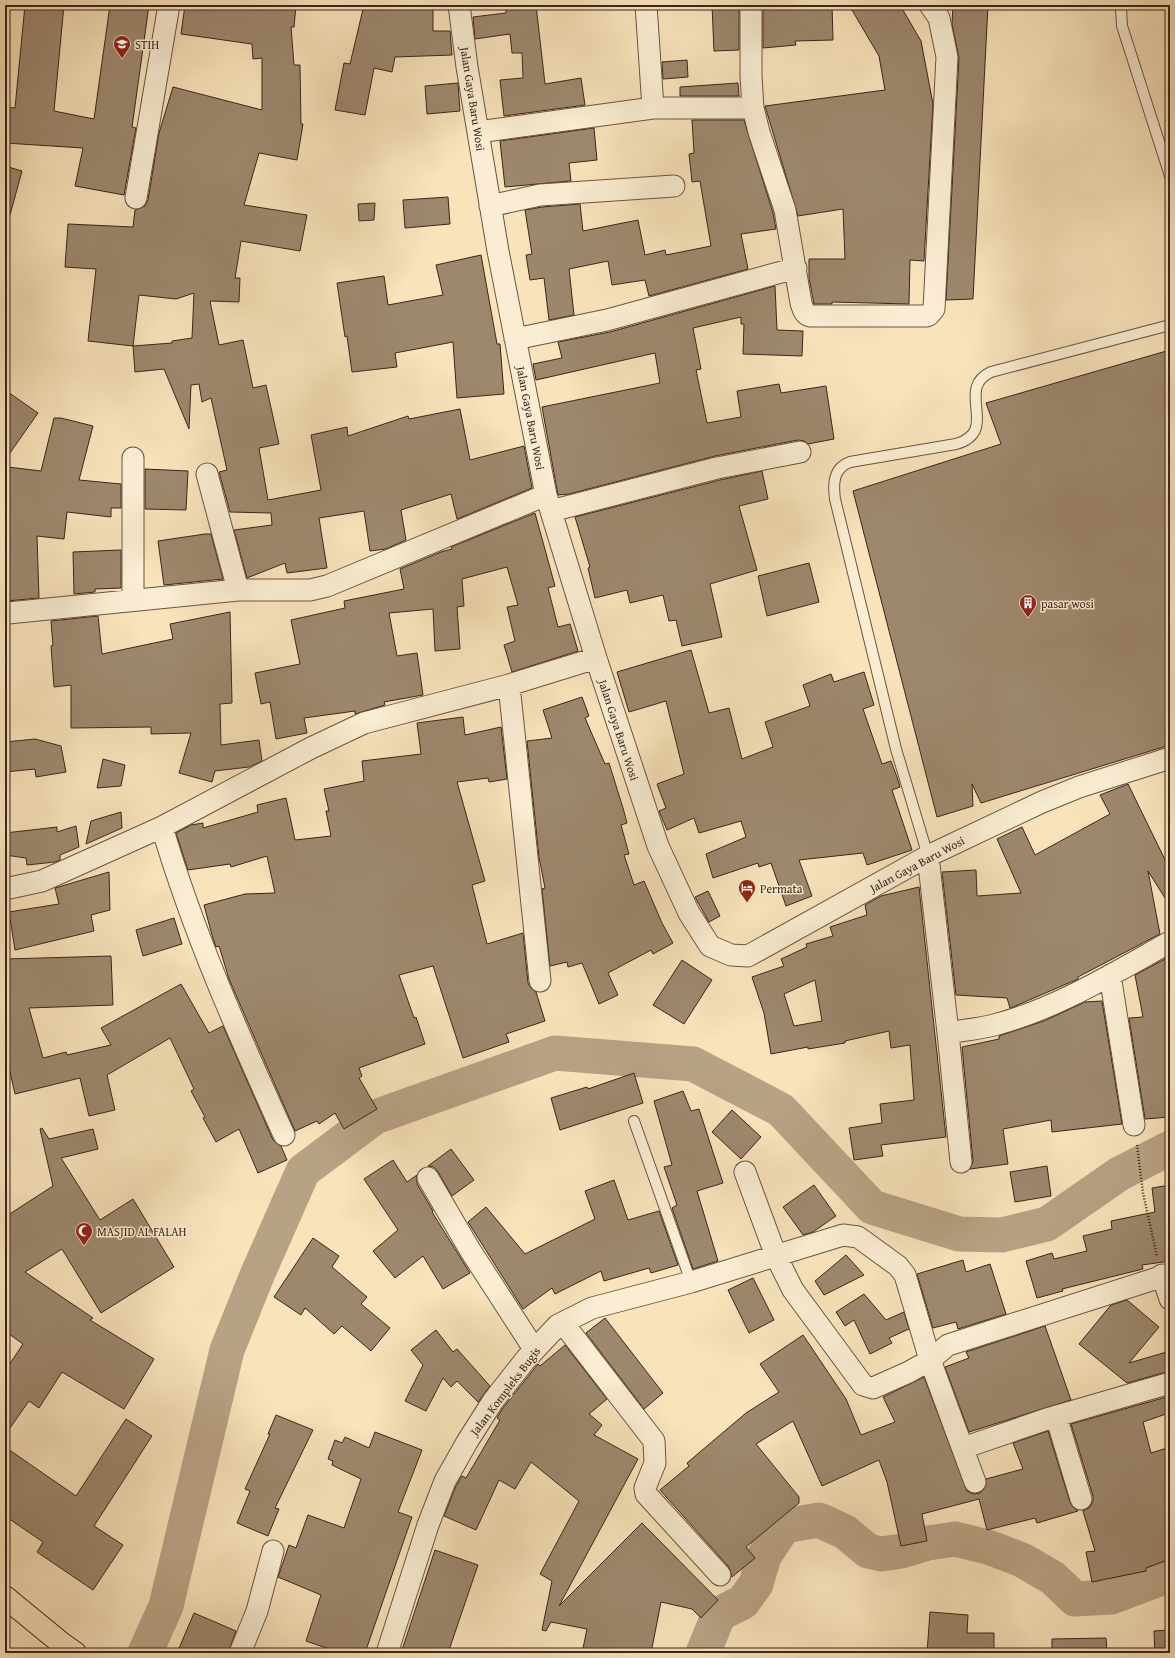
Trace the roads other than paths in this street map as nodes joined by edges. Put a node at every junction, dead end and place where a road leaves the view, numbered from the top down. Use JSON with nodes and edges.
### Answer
{"nodes":[{"id":1,"x":169,"y":5,"type":"edge"},
{"id":2,"x":459,"y":5,"type":"edge"},
{"id":3,"x":646,"y":5,"type":"edge"},
{"id":4,"x":751,"y":5,"type":"edge"},
{"id":5,"x":930,"y":5,"type":"edge"},
{"id":6,"x":1122,"y":5,"type":"edge"},
{"id":7,"x":653,"y":108,"type":"junction"},
{"id":8,"x":753,"y":108,"type":"junction"},
{"id":9,"x":478,"y":132,"type":"junction"},
{"id":10,"x":1170,"y":176,"type":"edge"},
{"id":11,"x":674,"y":186,"type":"dead end"},
{"id":12,"x":136,"y":198,"type":"dead end"},
{"id":13,"x":490,"y":206,"type":"junction"},
{"id":14,"x":796,"y":268,"type":"junction"},
{"id":15,"x":1170,"y":325,"type":"edge"},
{"id":16,"x":515,"y":338,"type":"junction"},
{"id":17,"x":800,"y":452,"type":"dead end"},
{"id":18,"x":133,"y":458,"type":"dead end"},
{"id":19,"x":207,"y":474,"type":"dead end"},
{"id":20,"x":548,"y":503,"type":"junction"},
{"id":21,"x":238,"y":590,"type":"junction"},
{"id":22,"x":133,"y":600,"type":"junction"},
{"id":23,"x":8,"y":613,"type":"dead end"},
{"id":24,"x":596,"y":658,"type":"junction"},
{"id":25,"x":510,"y":685,"type":"junction"},
{"id":26,"x":1170,"y":758,"type":"edge"},
{"id":27,"x":162,"y":827,"type":"junction"},
{"id":28,"x":928,"y":856,"type":"junction"},
{"id":29,"x":5,"y":889,"type":"edge"},
{"id":30,"x":1170,"y":942,"type":"edge"},
{"id":31,"x":1110,"y":975,"type":"junction"},
{"id":32,"x":540,"y":981,"type":"dead end"},
{"id":33,"x":948,"y":1033,"type":"junction"},
{"id":34,"x":634,"y":1121,"type":"dead end"},
{"id":35,"x":1134,"y":1125,"type":"road end"},
{"id":36,"x":284,"y":1135,"type":"dead end"},
{"id":37,"x":961,"y":1162,"type":"dead end"},
{"id":38,"x":745,"y":1172,"type":"dead end"},
{"id":39,"x":428,"y":1178,"type":"dead end"},
{"id":40,"x":776,"y":1256,"type":"junction"},
{"id":41,"x":1166,"y":1274,"type":"edge"},
{"id":42,"x":690,"y":1282,"type":"junction"},
{"id":43,"x":1170,"y":1299,"type":"edge"},
{"id":44,"x":563,"y":1323,"type":"junction"},
{"id":45,"x":534,"y":1349,"type":"junction"},
{"id":46,"x":930,"y":1360,"type":"junction"},
{"id":47,"x":1170,"y":1383,"type":"edge"},
{"id":48,"x":1056,"y":1416,"type":"junction"},
{"id":49,"x":963,"y":1448,"type":"junction"},
{"id":50,"x":975,"y":1482,"type":"dead end"},
{"id":51,"x":1081,"y":1499,"type":"dead end"},
{"id":52,"x":273,"y":1551,"type":"dead end"},
{"id":53,"x":720,"y":1575,"type":"dead end"},
{"id":54,"x":5,"y":1596,"type":"edge"},
{"id":55,"x":75,"y":1653,"type":"edge"},
{"id":56,"x":240,"y":1653,"type":"edge"},
{"id":57,"x":387,"y":1653,"type":"edge"}],
"edges":[{"from":1,"to":12,"type":"street"},
{"from":2,"to":9,"type":"street","name":"Jalan Gaya Baru Wosi"},
{"from":3,"to":7,"type":"street"},
{"from":4,"to":8,"type":"street"},
{"from":5,"to":14,"type":"street"},
{"from":6,"to":10,"type":"lane"},
{"from":7,"to":8,"type":"street"},
{"from":7,"to":9,"type":"street"},
{"from":8,"to":14,"type":"street"},
{"from":9,"to":13,"type":"street","name":"Jalan Gaya Baru Wosi"},
{"from":11,"to":13,"type":"street"},
{"from":13,"to":16,"type":"street","name":"Jalan Gaya Baru Wosi"},
{"from":14,"to":16,"type":"street"},
{"from":15,"to":28,"type":"lane"},
{"from":16,"to":20,"type":"street","name":"Jalan Gaya Baru Wosi"},
{"from":17,"to":20,"type":"street"},
{"from":18,"to":22,"type":"street"},
{"from":19,"to":21,"type":"street"},
{"from":20,"to":21,"type":"street"},
{"from":20,"to":24,"type":"street","name":"Jalan Gaya Baru Wosi"},
{"from":21,"to":22,"type":"street"},
{"from":22,"to":23,"type":"street"},
{"from":24,"to":25,"type":"street"},
{"from":24,"to":28,"type":"street","name":"Jalan Gaya Baru Wosi"},
{"from":25,"to":27,"type":"street"},
{"from":25,"to":32,"type":"street"},
{"from":26,"to":28,"type":"street","name":"Jalan Gaya Baru Wosi"},
{"from":27,"to":29,"type":"street"},
{"from":27,"to":36,"type":"street"},
{"from":28,"to":33,"type":"street"},
{"from":30,"to":31,"type":"street"},
{"from":31,"to":33,"type":"street"},
{"from":31,"to":35,"type":"street"},
{"from":33,"to":37,"type":"street"},
{"from":34,"to":42,"type":"lane"},
{"from":38,"to":40,"type":"street"},
{"from":39,"to":45,"type":"street"},
{"from":40,"to":42,"type":"street","name":"Jalan Kompleks Bugis"},
{"from":40,"to":46,"type":"street"},
{"from":40,"to":46,"type":"street","name":"Jalan Kompleks Bugis"},
{"from":41,"to":43,"type":"street"},
{"from":41,"to":46,"type":"street"},
{"from":42,"to":44,"type":"street","name":"Jalan Kompleks Bugis"},
{"from":44,"to":45,"type":"street","name":"Jalan Kompleks Bugis"},
{"from":44,"to":53,"type":"street"},
{"from":45,"to":57,"type":"street","name":"Jalan Kompleks Bugis"},
{"from":46,"to":49,"type":"street","name":"Jalan Kompleks Bugis"},
{"from":47,"to":48,"type":"street"},
{"from":48,"to":49,"type":"street"},
{"from":48,"to":51,"type":"street"},
{"from":49,"to":50,"type":"street","name":"Jalan Kompleks Bugis"},
{"from":52,"to":56,"type":"street"},
{"from":54,"to":55,"type":"highway"}]}
